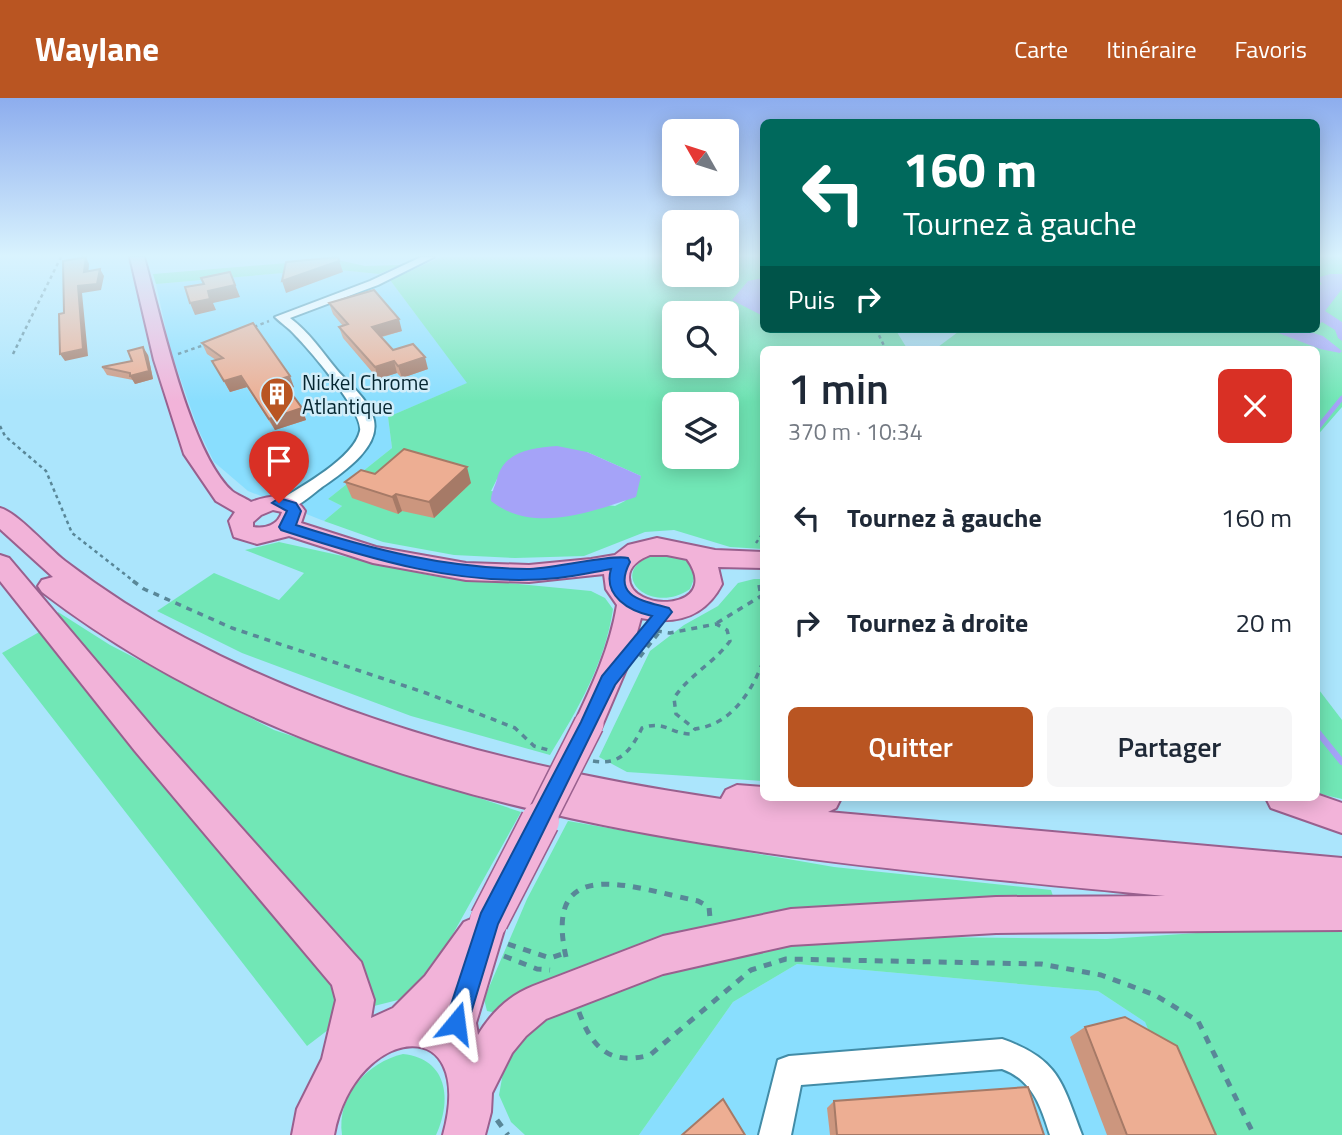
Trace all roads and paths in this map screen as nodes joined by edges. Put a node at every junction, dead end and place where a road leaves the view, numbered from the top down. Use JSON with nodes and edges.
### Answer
{"nodes":[{"id":1,"x":37,"y":305,"type":"edge"},
{"id":2,"x":149,"y":305,"type":"edge"},
{"id":3,"x":313,"y":305,"type":"edge"},
{"id":4,"x":281,"y":317,"type":"junction"},
{"id":5,"x":245,"y":330,"type":"edge"},
{"id":6,"x":208,"y":343,"type":"edge"},
{"id":7,"x":13,"y":354,"type":"dead end"},
{"id":8,"x":163,"y":360,"type":"junction"},
{"id":9,"x":0,"y":426,"type":"edge"},
{"id":10,"x":0,"y":515,"type":"edge"},
{"id":11,"x":286,"y":515,"type":"junction"},
{"id":12,"x":0,"y":540,"type":"edge"},
{"id":13,"x":760,"y":553,"type":"edge"},
{"id":14,"x":696,"y":554,"type":"junction"},
{"id":15,"x":622,"y":562,"type":"junction"},
{"id":16,"x":0,"y":565,"type":"edge"},
{"id":17,"x":530,"y":574,"type":"junction"},
{"id":18,"x":760,"y":578,"type":"edge"},
{"id":19,"x":710,"y":585,"type":"junction"},
{"id":20,"x":625,"y":597,"type":"junction"},
{"id":21,"x":760,"y":597,"type":"edge"},
{"id":22,"x":662,"y":622,"type":"junction"},
{"id":23,"x":715,"y":624,"type":"junction"},
{"id":24,"x":760,"y":668,"type":"edge"},
{"id":25,"x":608,"y":681,"type":"junction"},
{"id":26,"x":589,"y":724,"type":"joint"},
{"id":27,"x":695,"y":729,"type":"junction"},
{"id":28,"x":592,"y":761,"type":"dead end"},
{"id":29,"x":554,"y":766,"type":"junction"},
{"id":30,"x":781,"y":801,"type":"edge"},
{"id":31,"x":1291,"y":801,"type":"edge"},
{"id":32,"x":1342,"y":818,"type":"edge"},
{"id":33,"x":1342,"y":875,"type":"edge"},
{"id":34,"x":1342,"y":895,"type":"edge"},
{"id":35,"x":1342,"y":912,"type":"edge"},
{"id":36,"x":703,"y":922,"type":"dead end"},
{"id":37,"x":494,"y":931,"type":"junction"},
{"id":38,"x":503,"y":956,"type":"dead end"},
{"id":39,"x":557,"y":969,"type":"dead end"},
{"id":40,"x":577,"y":1006,"type":"dead end"},
{"id":41,"x":403,"y":1026,"type":"junction"},
{"id":42,"x":341,"y":1064,"type":"junction"},
{"id":43,"x":471,"y":1106,"type":"edge"},
{"id":44,"x":313,"y":1135,"type":"edge"},
{"id":45,"x":775,"y":1135,"type":"edge"},
{"id":46,"x":1066,"y":1135,"type":"edge"},
{"id":47,"x":1254,"y":1135,"type":"edge"}],
"edges":[{"from":1,"to":7,"type":"path"},
{"from":2,"to":8,"type":"main road"},
{"from":3,"to":4,"type":"street"},
{"from":4,"to":5,"type":"path"},
{"from":4,"to":11,"type":"street"},
{"from":6,"to":8,"type":"path"},
{"from":8,"to":11,"type":"main road"},
{"from":9,"to":29,"type":"path"},
{"from":10,"to":29,"type":"main road"},
{"from":11,"to":17,"type":"main road"},
{"from":12,"to":34,"type":"main road"},
{"from":13,"to":14,"type":"main road"},
{"from":14,"to":15,"type":"main road"},
{"from":14,"to":19,"type":"main road"},
{"from":15,"to":17,"type":"main road"},
{"from":15,"to":20,"type":"main road"},
{"from":16,"to":42,"type":"main road"},
{"from":17,"to":20,"type":"main road"},
{"from":18,"to":19,"type":"main road"},
{"from":19,"to":22,"type":"main road"},
{"from":20,"to":22,"type":"main road"},
{"from":20,"to":25,"type":"main road"},
{"from":21,"to":23,"type":"path"},
{"from":22,"to":23,"type":"path"},
{"from":22,"to":25,"type":"main road"},
{"from":23,"to":27,"type":"path"},
{"from":24,"to":27,"type":"path"},
{"from":25,"to":26,"type":"main road"},
{"from":26,"to":37,"type":"main road","bridge":true},
{"from":27,"to":28,"type":"path"},
{"from":29,"to":30,"type":"main road"},
{"from":29,"to":33,"type":"main road"},
{"from":31,"to":32,"type":"main road"},
{"from":35,"to":43,"type":"main road"},
{"from":36,"to":37,"type":"path"},
{"from":37,"to":41,"type":"main road"},
{"from":37,"to":43,"type":"main road"},
{"from":38,"to":39,"type":"path"},
{"from":40,"to":47,"type":"path"},
{"from":41,"to":42,"type":"main road"},
{"from":41,"to":43,"type":"main road"},
{"from":42,"to":44,"type":"main road"},
{"from":45,"to":46,"type":"street"}]}
